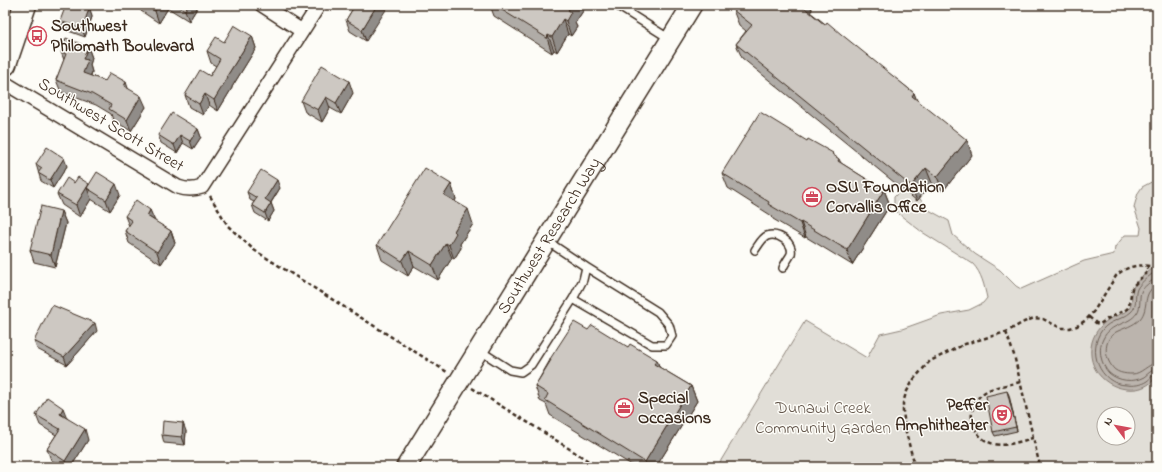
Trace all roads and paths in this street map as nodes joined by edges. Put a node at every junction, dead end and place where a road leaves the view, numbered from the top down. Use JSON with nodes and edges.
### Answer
{"nodes":[{"id":1,"x":8,"y":5,"type":"edge"},
{"id":2,"x":25,"y":5,"type":"edge"},
{"id":3,"x":262,"y":5,"type":"edge"},
{"id":4,"x":319,"y":5,"type":"edge"},
{"id":5,"x":616,"y":5,"type":"edge"},
{"id":6,"x":692,"y":5,"type":"edge"},
{"id":7,"x":5,"y":26,"type":"edge"},
{"id":8,"x":302,"y":31,"type":"junction"},
{"id":9,"x":671,"y":39,"type":"junction"},
{"id":10,"x":5,"y":64,"type":"edge"},
{"id":11,"x":5,"y":83,"type":"edge"},
{"id":12,"x":202,"y":186,"type":"junction"},
{"id":13,"x":547,"y":241,"type":"junction"},
{"id":14,"x":755,"y":250,"type":"dead end"},
{"id":15,"x":1148,"y":265,"type":"junction"},
{"id":16,"x":586,"y":267,"type":"junction"},
{"id":17,"x":783,"y":268,"type":"dead end"},
{"id":18,"x":1157,"y":268,"type":"edge"},
{"id":19,"x":573,"y":298,"type":"junction"},
{"id":20,"x":1089,"y":317,"type":"junction"},
{"id":21,"x":1006,"y":332,"type":"junction"},
{"id":22,"x":479,"y":350,"type":"junction"},
{"id":23,"x":460,"y":381,"type":"junction"},
{"id":24,"x":1020,"y":382,"type":"junction"},
{"id":25,"x":1033,"y":438,"type":"junction"},
{"id":26,"x":406,"y":467,"type":"edge"},
{"id":27,"x":598,"y":467,"type":"edge"},
{"id":28,"x":916,"y":467,"type":"edge"},
{"id":29,"x":1040,"y":467,"type":"edge"}],
"edges":[{"from":1,"to":7,"type":"highway"},
{"from":2,"to":10,"type":"highway"},
{"from":3,"to":8,"type":"street"},
{"from":4,"to":8,"type":"street"},
{"from":5,"to":9,"type":"lane"},
{"from":6,"to":9,"type":"street","name":"Southwest Research Way"},
{"from":8,"to":12,"type":"street"},
{"from":9,"to":13,"type":"street","name":"Southwest Research Way"},
{"from":11,"to":12,"type":"street","name":"Southwest Scott Street"},
{"from":12,"to":23,"type":"path"},
{"from":13,"to":16,"type":"lane"},
{"from":13,"to":22,"type":"street","name":"Southwest Research Way"},
{"from":14,"to":17,"type":"lane"},
{"from":15,"to":18,"type":"path"},
{"from":15,"to":20,"type":"path"},
{"from":15,"to":20,"type":"path"},
{"from":16,"to":19,"type":"lane"},
{"from":16,"to":19,"type":"lane"},
{"from":19,"to":22,"type":"lane"},
{"from":20,"to":21,"type":"path"},
{"from":21,"to":24,"type":"path"},
{"from":21,"to":28,"type":"path"},
{"from":22,"to":23,"type":"street","name":"Southwest Research Way"},
{"from":23,"to":26,"type":"street","name":"Southwest Research Way"},
{"from":23,"to":27,"type":"path"},
{"from":24,"to":25,"type":"path"},
{"from":24,"to":25,"type":"path"},
{"from":25,"to":29,"type":"path"}]}
